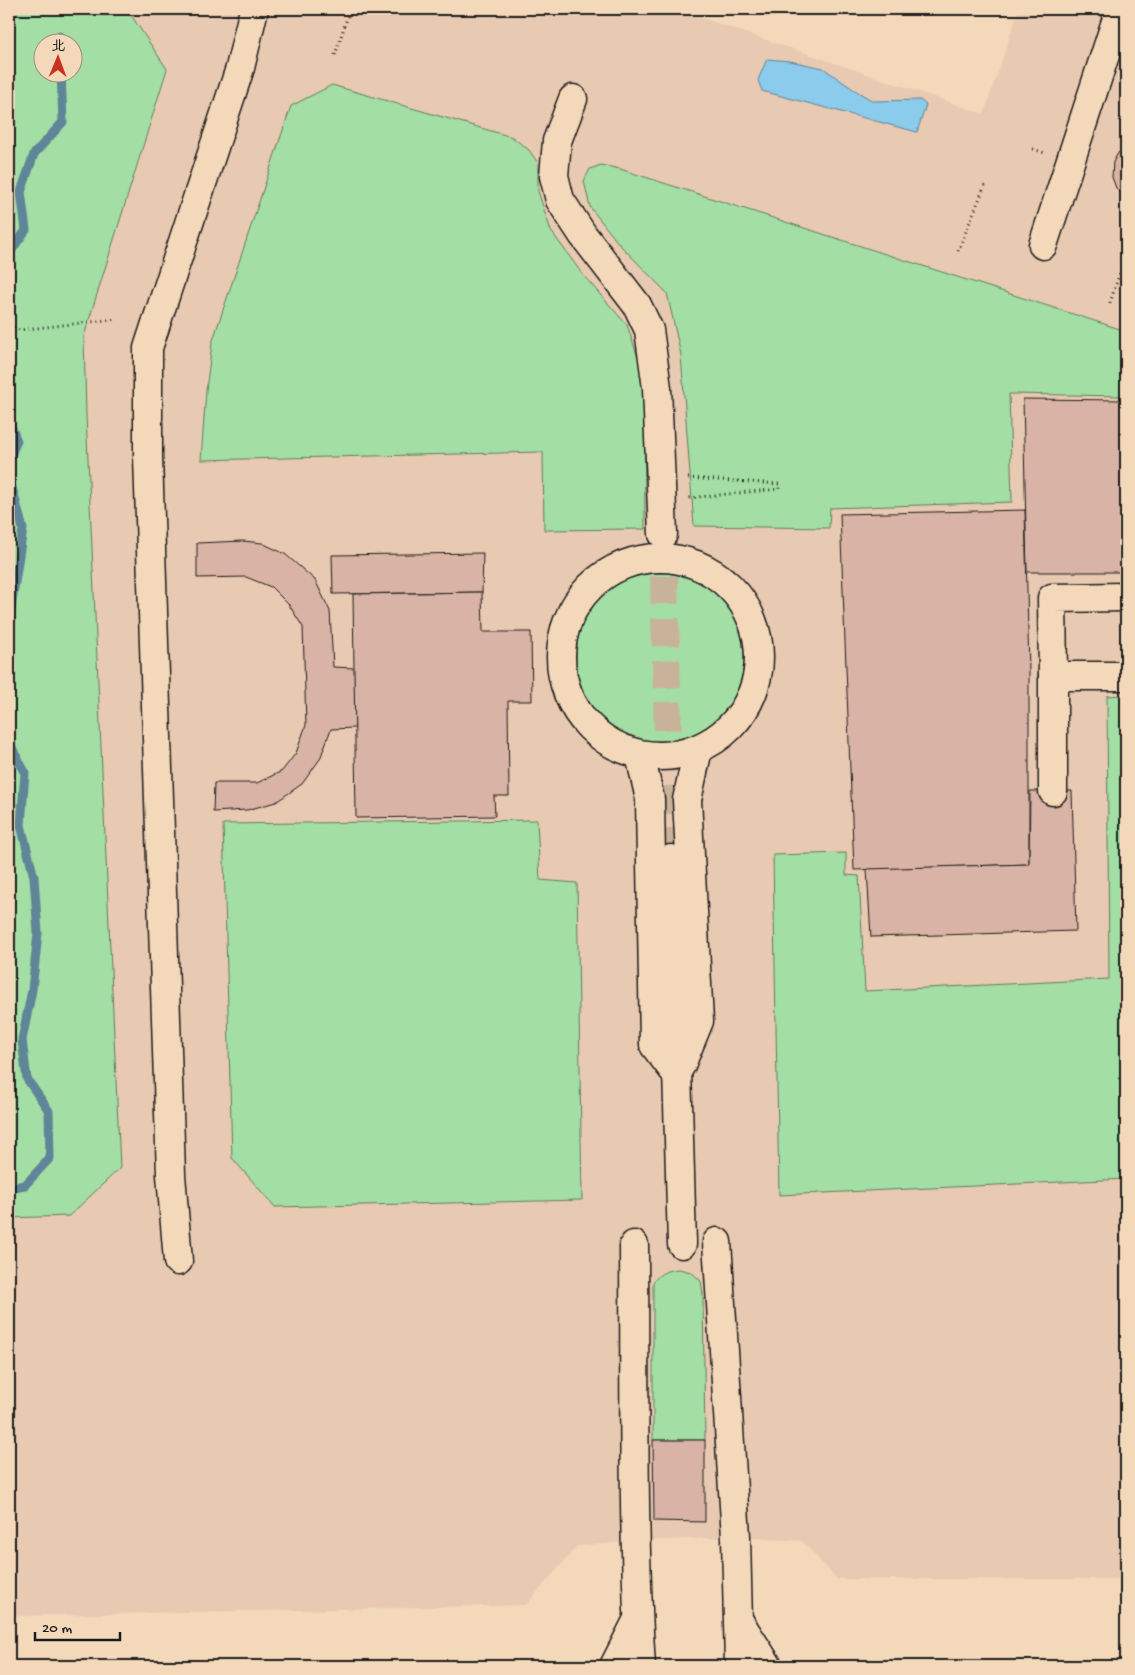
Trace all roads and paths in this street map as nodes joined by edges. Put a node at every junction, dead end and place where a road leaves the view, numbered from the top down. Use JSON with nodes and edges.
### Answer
{"nodes":[{"id":1,"x":254,"y":9,"type":"edge"},
{"id":2,"x":350,"y":9,"type":"edge"},
{"id":3,"x":1120,"y":9,"type":"edge"},
{"id":4,"x":335,"y":55,"type":"dead end"},
{"id":5,"x":572,"y":99,"type":"dead end"},
{"id":6,"x":986,"y":183,"type":"dead end"},
{"id":7,"x":1043,"y":246,"type":"dead end"},
{"id":8,"x":958,"y":251,"type":"dead end"},
{"id":9,"x":1126,"y":254,"type":"edge"},
{"id":10,"x":1110,"y":303,"type":"dead end"},
{"id":11,"x":117,"y":319,"type":"dead end"},
{"id":12,"x":9,"y":325,"type":"edge"},
{"id":13,"x":663,"y":534,"type":"tunnel mouth"},
{"id":14,"x":1126,"y":597,"type":"edge"},
{"id":15,"x":1053,"y":676,"type":"junction"},
{"id":16,"x":1126,"y":676,"type":"edge"},
{"id":17,"x":698,"y":750,"type":"junction"},
{"id":18,"x":640,"y":755,"type":"junction"},
{"id":19,"x":1053,"y":791,"type":"dead end"},
{"id":20,"x":671,"y":859,"type":"tunnel mouth"},
{"id":21,"x":677,"y":1075,"type":"junction"},
{"id":22,"x":717,"y":1242,"type":"dead end"},
{"id":23,"x":682,"y":1244,"type":"dead end"},
{"id":24,"x":634,"y":1245,"type":"dead end"},
{"id":25,"x":178,"y":1261,"type":"dead end"},
{"id":26,"x":638,"y":1619,"type":"junction"},
{"id":27,"x":739,"y":1621,"type":"junction"},
{"id":28,"x":614,"y":1666,"type":"edge"},
{"id":29,"x":641,"y":1666,"type":"edge"},
{"id":30,"x":739,"y":1666,"type":"edge"},
{"id":31,"x":768,"y":1666,"type":"edge"}],
"edges":[{"from":1,"to":25,"type":"street"},
{"from":2,"to":4,"type":"path"},
{"from":3,"to":7,"type":"street"},
{"from":5,"to":13,"type":"street"},
{"from":6,"to":8,"type":"path"},
{"from":9,"to":10,"type":"path"},
{"from":11,"to":12,"type":"path"},
{"from":14,"to":15,"type":"street"},
{"from":15,"to":16,"type":"street"},
{"from":15,"to":19,"type":"street"},
{"from":17,"to":18,"type":"street"},
{"from":17,"to":18,"type":"street"},
{"from":17,"to":21,"type":"street"},
{"from":18,"to":21,"type":"street"},
{"from":20,"to":21,"type":"street"},
{"from":21,"to":23,"type":"street"},
{"from":22,"to":27,"type":"street"},
{"from":24,"to":26,"type":"street"},
{"from":26,"to":28,"type":"street"},
{"from":26,"to":29,"type":"street"},
{"from":27,"to":30,"type":"street"},
{"from":27,"to":31,"type":"street"}]}
